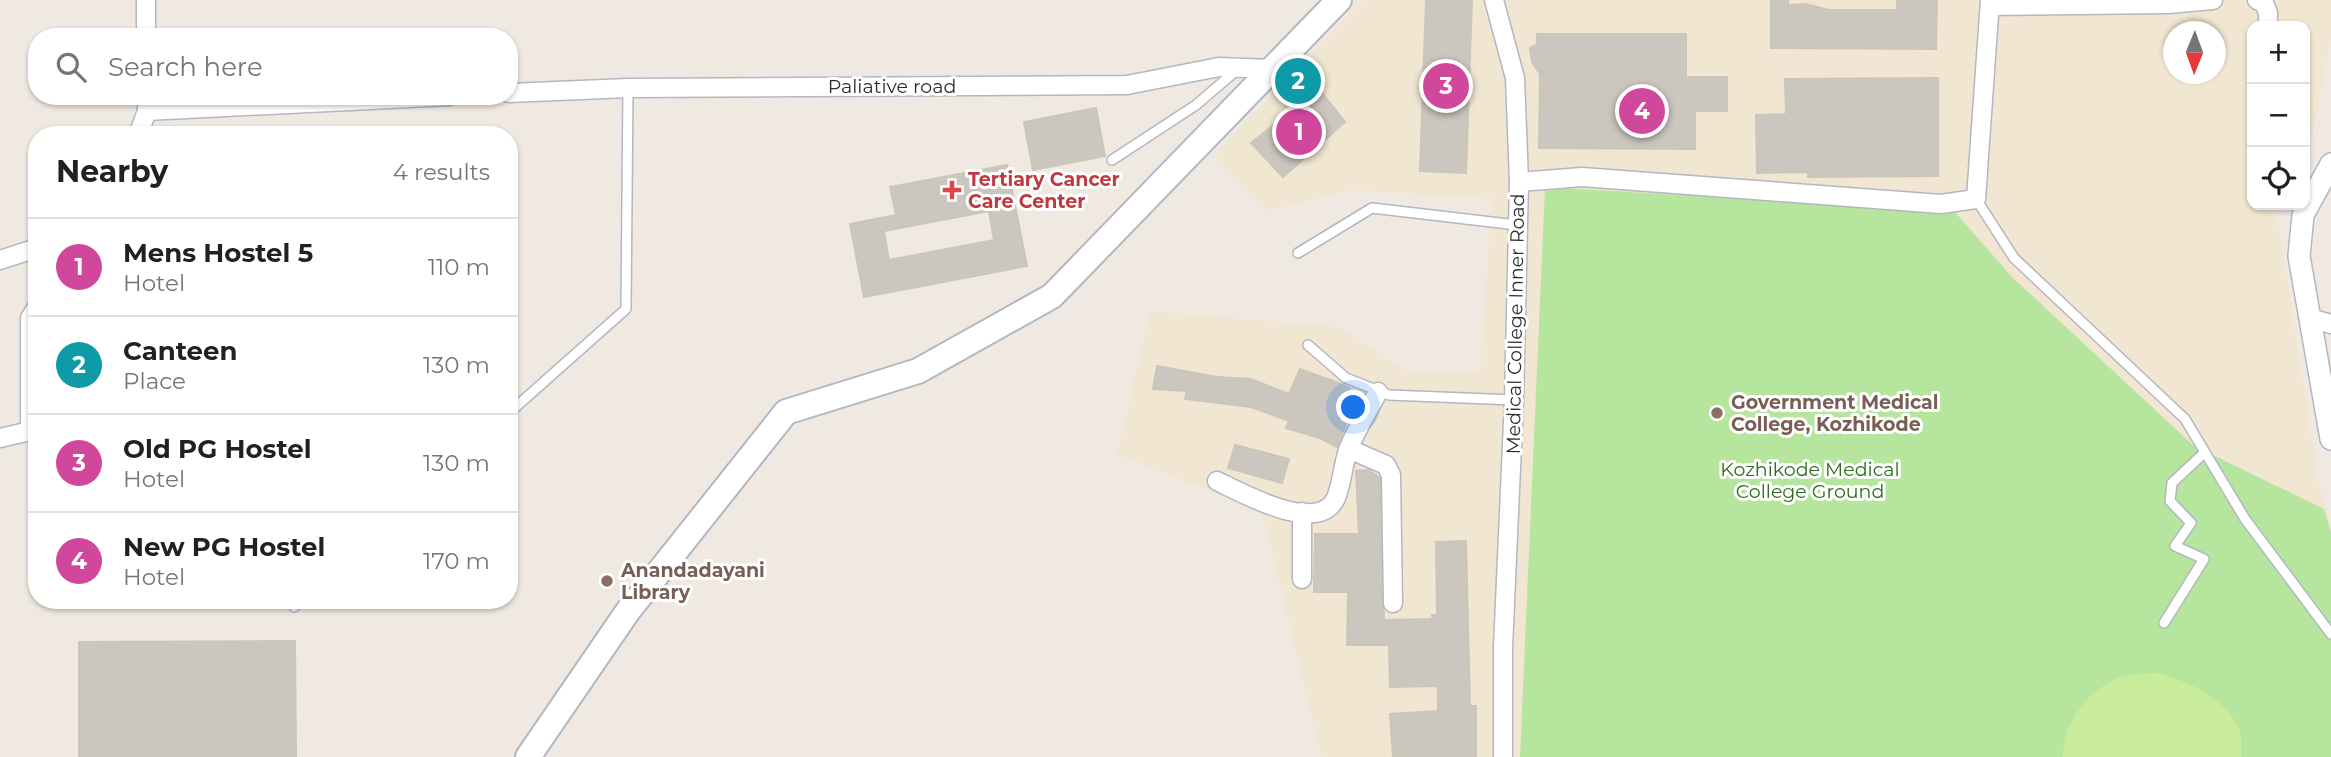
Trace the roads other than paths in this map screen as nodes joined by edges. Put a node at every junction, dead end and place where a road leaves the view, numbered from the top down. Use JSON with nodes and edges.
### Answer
{"nodes":[{"id":1,"x":146,"y":0,"type":"edge"},
{"id":2,"x":1339,"y":0,"type":"edge"},
{"id":3,"x":1494,"y":0,"type":"edge"},
{"id":4,"x":2213,"y":0,"type":"edge"},
{"id":5,"x":2257,"y":0,"type":"edge"},
{"id":6,"x":1990,"y":3,"type":"edge"},
{"id":7,"x":2268,"y":21,"type":"edge"},
{"id":8,"x":146,"y":28,"type":"edge"},
{"id":9,"x":1239,"y":68,"type":"junction"},
{"id":10,"x":1274,"y":69,"type":"junction"},
{"id":11,"x":628,"y":88,"type":"junction"},
{"id":12,"x":518,"y":93,"type":"edge"},
{"id":13,"x":146,"y":105,"type":"edge"},
{"id":14,"x":141,"y":126,"type":"edge"},
{"id":15,"x":1112,"y":160,"type":"dead end"},
{"id":16,"x":2331,"y":164,"type":"edge"},
{"id":17,"x":1519,"y":182,"type":"junction"},
{"id":18,"x":1976,"y":199,"type":"junction"},
{"id":19,"x":1517,"y":225,"type":"junction"},
{"id":20,"x":28,"y":251,"type":"edge"},
{"id":21,"x":1298,"y":253,"type":"dead end"},
{"id":22,"x":0,"y":260,"type":"edge"},
{"id":23,"x":2310,"y":318,"type":"junction"},
{"id":24,"x":2331,"y":324,"type":"edge"},
{"id":25,"x":1308,"y":345,"type":"dead end"},
{"id":26,"x":1378,"y":392,"type":"junction"},
{"id":27,"x":1514,"y":400,"type":"junction"},
{"id":28,"x":518,"y":405,"type":"edge"},
{"id":29,"x":28,"y":431,"type":"edge"},
{"id":30,"x":0,"y":438,"type":"edge"},
{"id":31,"x":2331,"y":439,"type":"edge"},
{"id":32,"x":1349,"y":449,"type":"junction"},
{"id":33,"x":2203,"y":454,"type":"junction"},
{"id":34,"x":1217,"y":481,"type":"dead end"},
{"id":35,"x":1302,"y":512,"type":"junction"},
{"id":36,"x":1302,"y":579,"type":"dead end"},
{"id":37,"x":1393,"y":603,"type":"dead end"},
{"id":38,"x":2164,"y":623,"type":"dead end"},
{"id":39,"x":2331,"y":634,"type":"edge"},
{"id":40,"x":528,"y":757,"type":"edge"},
{"id":41,"x":1503,"y":757,"type":"edge"}],
"edges":[{"from":1,"to":8,"type":"street"},
{"from":2,"to":10,"type":"main road"},
{"from":3,"to":17,"type":"street"},
{"from":4,"to":6,"type":"street"},
{"from":5,"to":7,"type":"street"},
{"from":6,"to":18,"type":"street"},
{"from":9,"to":10,"type":"street","name":"Paliative road"},
{"from":9,"to":11,"type":"street","name":"Paliative road"},
{"from":9,"to":15,"type":"lane"},
{"from":10,"to":40,"type":"main road"},
{"from":11,"to":12,"type":"street","name":"Paliative road"},
{"from":11,"to":28,"type":"lane"},
{"from":13,"to":14,"type":"street"},
{"from":16,"to":23,"type":"street"},
{"from":17,"to":18,"type":"street","name":"Medical College Inner Road"},
{"from":17,"to":19,"type":"street","name":"Medical College Inner Road"},
{"from":18,"to":33,"type":"lane"},
{"from":19,"to":21,"type":"lane"},
{"from":19,"to":27,"type":"street","name":"Medical College Inner Road"},
{"from":20,"to":22,"type":"street"},
{"from":23,"to":24,"type":"street"},
{"from":23,"to":31,"type":"street"},
{"from":25,"to":26,"type":"lane"},
{"from":26,"to":27,"type":"lane"},
{"from":26,"to":32,"type":"street"},
{"from":27,"to":41,"type":"street","name":"Medical College Inner Road"},
{"from":29,"to":30,"type":"street"},
{"from":32,"to":35,"type":"street"},
{"from":32,"to":37,"type":"street"},
{"from":33,"to":38,"type":"lane"},
{"from":33,"to":39,"type":"lane"},
{"from":34,"to":35,"type":"street"},
{"from":35,"to":36,"type":"street"}]}
